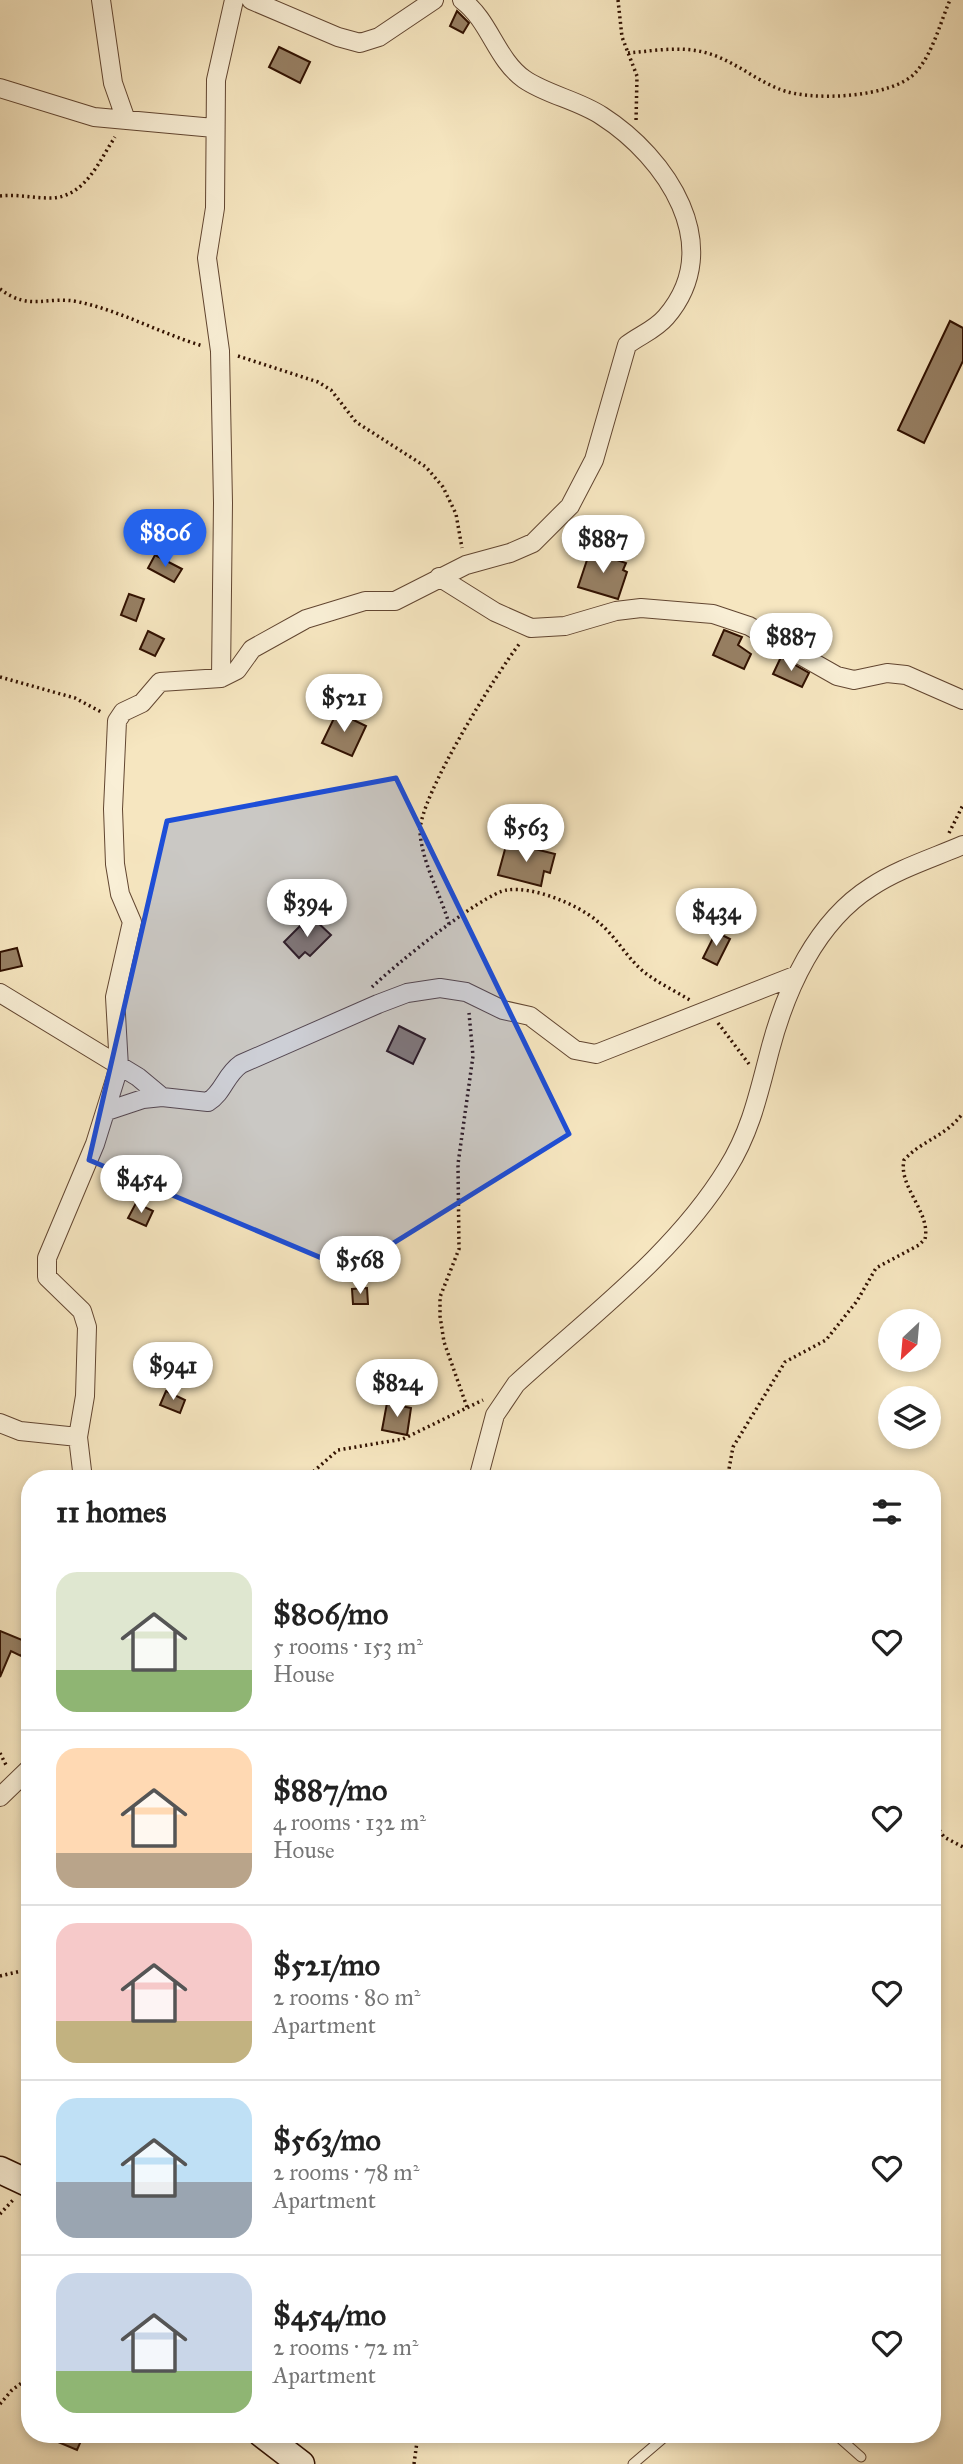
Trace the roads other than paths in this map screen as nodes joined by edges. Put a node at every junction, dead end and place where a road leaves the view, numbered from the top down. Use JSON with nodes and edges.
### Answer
{"nodes":[{"id":1,"x":101,"y":0,"type":"edge"},
{"id":2,"x":234,"y":0,"type":"edge"},
{"id":3,"x":251,"y":0,"type":"edge"},
{"id":4,"x":434,"y":0,"type":"edge"},
{"id":5,"x":462,"y":0,"type":"edge"},
{"id":6,"x":0,"y":88,"type":"edge"},
{"id":7,"x":125,"y":120,"type":"junction"},
{"id":8,"x":214,"y":128,"type":"junction"},
{"id":9,"x":439,"y":577,"type":"junction"},
{"id":10,"x":221,"y":678,"type":"junction"},
{"id":11,"x":963,"y":700,"type":"edge"},
{"id":12,"x":963,"y":845,"type":"edge"},
{"id":13,"x":797,"y":975,"type":"junction"},
{"id":14,"x":0,"y":993,"type":"edge"},
{"id":15,"x":119,"y":1067,"type":"junction"},
{"id":16,"x":162,"y":1097,"type":"junction"},
{"id":17,"x":107,"y":1111,"type":"junction"},
{"id":18,"x":0,"y":1423,"type":"edge"},
{"id":19,"x":78,"y":1437,"type":"junction"},
{"id":20,"x":82,"y":1470,"type":"edge"},
{"id":21,"x":480,"y":1470,"type":"edge"},
{"id":22,"x":21,"y":1777,"type":"edge"},
{"id":23,"x":0,"y":1797,"type":"edge"},
{"id":24,"x":0,"y":2170,"type":"edge"},
{"id":25,"x":21,"y":2179,"type":"edge"},
{"id":26,"x":274,"y":2443,"type":"edge"},
{"id":27,"x":658,"y":2443,"type":"edge"},
{"id":28,"x":845,"y":2443,"type":"edge"},
{"id":29,"x":861,"y":2457,"type":"dead end"},
{"id":30,"x":302,"y":2464,"type":"edge"},
{"id":31,"x":633,"y":2464,"type":"edge"}],
"edges":[{"from":1,"to":7,"type":"street"},
{"from":2,"to":8,"type":"street"},
{"from":3,"to":4,"type":"street"},
{"from":5,"to":9,"type":"street"},
{"from":6,"to":7,"type":"street"},
{"from":7,"to":8,"type":"street"},
{"from":8,"to":10,"type":"street"},
{"from":9,"to":10,"type":"street"},
{"from":9,"to":11,"type":"street"},
{"from":10,"to":15,"type":"street"},
{"from":12,"to":13,"type":"street"},
{"from":13,"to":16,"type":"street"},
{"from":13,"to":21,"type":"street"},
{"from":14,"to":15,"type":"street"},
{"from":15,"to":16,"type":"street"},
{"from":15,"to":17,"type":"street"},
{"from":16,"to":17,"type":"street"},
{"from":17,"to":19,"type":"street"},
{"from":18,"to":19,"type":"street"},
{"from":19,"to":20,"type":"street"},
{"from":22,"to":23,"type":"street"},
{"from":24,"to":25,"type":"street"},
{"from":26,"to":30,"type":"street"},
{"from":27,"to":31,"type":"lane"},
{"from":28,"to":29,"type":"lane"}]}
